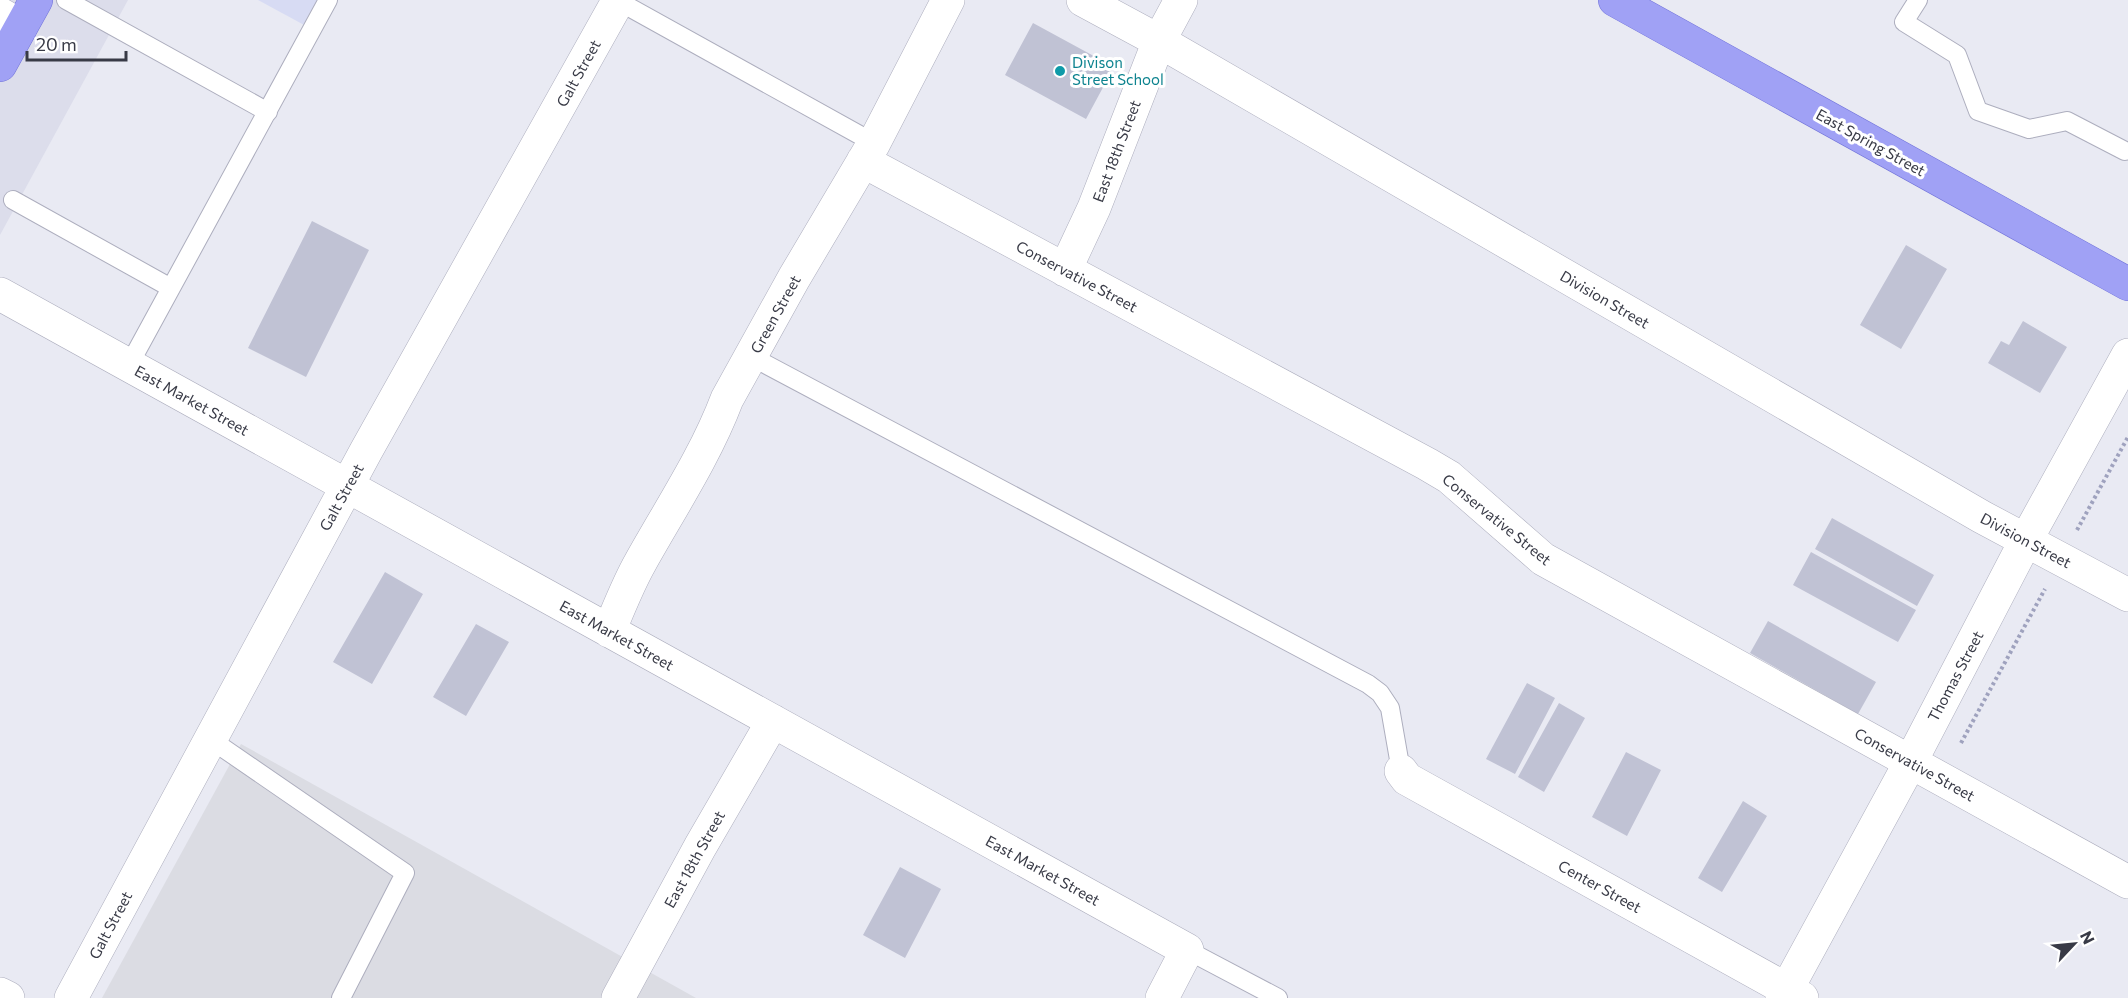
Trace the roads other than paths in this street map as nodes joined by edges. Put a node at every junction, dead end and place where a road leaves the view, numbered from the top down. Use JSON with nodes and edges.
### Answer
{"nodes":[{"id":1,"x":66,"y":0,"type":"edge"},
{"id":2,"x":328,"y":0,"type":"edge"},
{"id":3,"x":948,"y":0,"type":"edge"},
{"id":4,"x":1083,"y":0,"type":"edge"},
{"id":5,"x":1181,"y":0,"type":"edge"},
{"id":6,"x":1615,"y":0,"type":"edge"},
{"id":7,"x":1918,"y":0,"type":"edge"},
{"id":8,"x":618,"y":1,"type":"edge"},
{"id":9,"x":19,"y":13,"type":"edge"},
{"id":10,"x":1159,"y":41,"type":"junction"},
{"id":11,"x":0,"y":65,"type":"edge"},
{"id":12,"x":268,"y":111,"type":"junction"},
{"id":13,"x":2127,"y":150,"type":"edge"},
{"id":14,"x":868,"y":152,"type":"junction"},
{"id":15,"x":13,"y":200,"type":"dead end"},
{"id":16,"x":1065,"y":270,"type":"junction"},
{"id":17,"x":2128,"y":284,"type":"edge"},
{"id":18,"x":171,"y":288,"type":"junction"},
{"id":19,"x":0,"y":294,"type":"edge"},
{"id":20,"x":2128,"y":355,"type":"edge"},
{"id":21,"x":752,"y":357,"type":"junction"},
{"id":22,"x":129,"y":365,"type":"junction"},
{"id":23,"x":347,"y":486,"type":"junction"},
{"id":24,"x":2026,"y":540,"type":"junction"},
{"id":25,"x":2128,"y":596,"type":"edge"},
{"id":26,"x":609,"y":631,"type":"junction"},
{"id":27,"x":773,"y":721,"type":"junction"},
{"id":28,"x":210,"y":739,"type":"junction"},
{"id":29,"x":1910,"y":763,"type":"junction"},
{"id":30,"x":1401,"y":771,"type":"joint"},
{"id":31,"x":2128,"y":882,"type":"edge"},
{"id":32,"x":1187,"y":951,"type":"junction"},
{"id":33,"x":0,"y":994,"type":"edge"},
{"id":34,"x":1791,"y":995,"type":"edge"},
{"id":35,"x":8,"y":998,"type":"edge"},
{"id":36,"x":71,"y":998,"type":"edge"},
{"id":37,"x":341,"y":998,"type":"edge"},
{"id":38,"x":618,"y":998,"type":"edge"},
{"id":39,"x":1162,"y":998,"type":"edge"},
{"id":40,"x":1278,"y":998,"type":"edge"}],
"edges":[{"from":1,"to":12,"type":"lane"},
{"from":2,"to":12,"type":"lane"},
{"from":3,"to":14,"type":"street","name":"Green Street"},
{"from":4,"to":10,"type":"street","name":"Division Street"},
{"from":5,"to":10,"type":"street","name":"East 18th Street"},
{"from":6,"to":17,"type":"main road","name":"East Spring Street"},
{"from":7,"to":13,"type":"lane"},
{"from":8,"to":14,"type":"lane"},
{"from":8,"to":23,"type":"street","name":"Galt Street"},
{"from":9,"to":11,"type":"main road"},
{"from":10,"to":16,"type":"street","name":"East 18th Street"},
{"from":10,"to":24,"type":"street","name":"Division Street"},
{"from":12,"to":18,"type":"lane"},
{"from":14,"to":16,"type":"street","name":"Conservative Street"},
{"from":14,"to":21,"type":"street","name":"Green Street"},
{"from":15,"to":18,"type":"lane"},
{"from":16,"to":29,"type":"street","name":"Conservative Street"},
{"from":18,"to":22,"type":"lane"},
{"from":19,"to":22,"type":"street","name":"East Market Street"},
{"from":20,"to":24,"type":"street","name":"Thomas Street"},
{"from":21,"to":26,"type":"street","name":"Green Street"},
{"from":21,"to":30,"type":"lane"},
{"from":22,"to":23,"type":"street","name":"East Market Street"},
{"from":23,"to":26,"type":"street","name":"East Market Street"},
{"from":23,"to":28,"type":"street","name":"Galt Street"},
{"from":24,"to":25,"type":"street","name":"Division Street"},
{"from":24,"to":29,"type":"street","name":"Thomas Street"},
{"from":26,"to":27,"type":"street","name":"East Market Street"},
{"from":27,"to":32,"type":"street","name":"East Market Street"},
{"from":27,"to":38,"type":"street","name":"East 18th Street"},
{"from":28,"to":36,"type":"street","name":"Galt Street"},
{"from":28,"to":37,"type":"lane"},
{"from":29,"to":31,"type":"street","name":"Conservative Street"},
{"from":29,"to":34,"type":"street","name":"Thomas Street"},
{"from":30,"to":34,"type":"street","name":"Center Street"},
{"from":32,"to":39,"type":"street"},
{"from":32,"to":40,"type":"lane"},
{"from":33,"to":35,"type":"street"}]}
